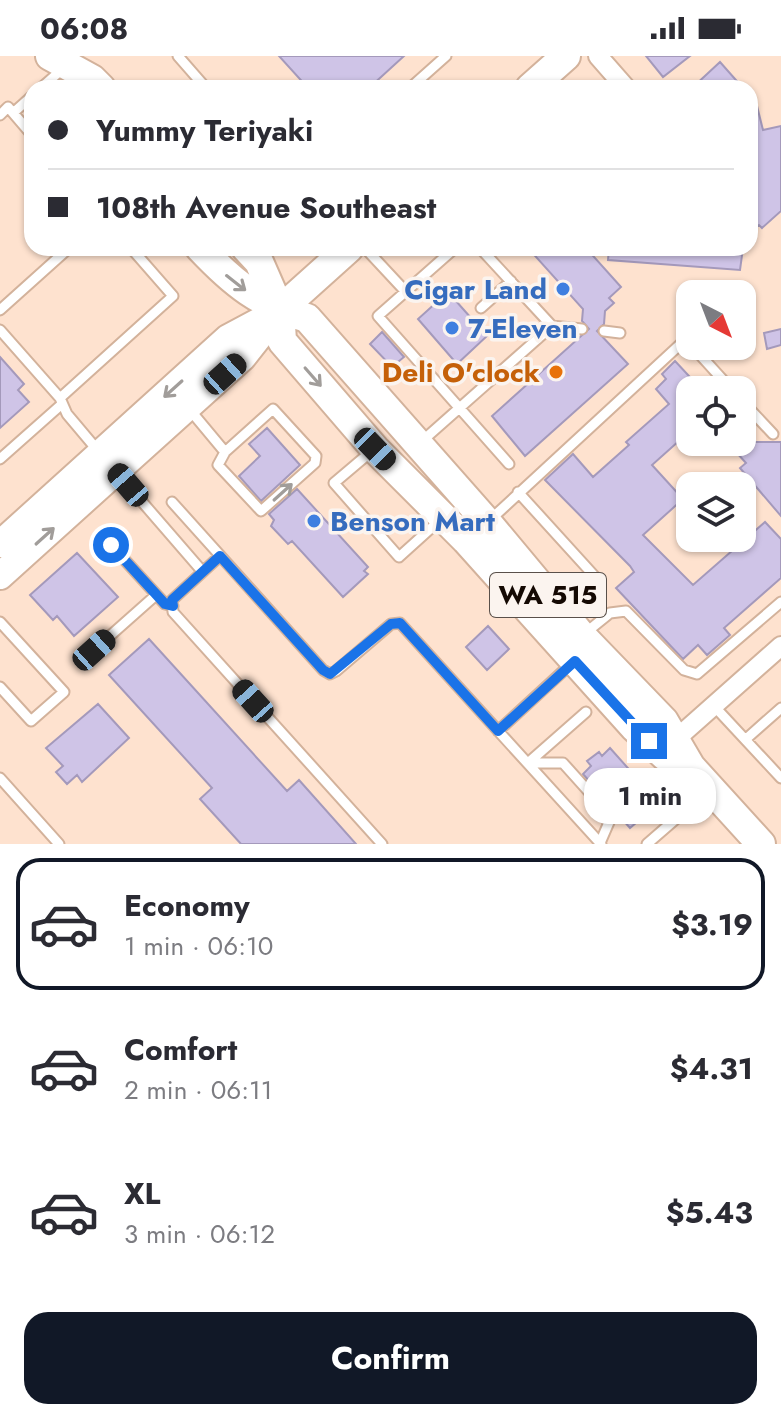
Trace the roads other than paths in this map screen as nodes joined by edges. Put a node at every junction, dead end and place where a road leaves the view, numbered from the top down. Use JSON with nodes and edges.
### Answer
{"nodes":[{"id":1,"x":178,"y":56,"type":"edge"},
{"id":2,"x":446,"y":56,"type":"edge"},
{"id":3,"x":566,"y":56,"type":"edge"},
{"id":4,"x":598,"y":56,"type":"edge"},
{"id":5,"x":54,"y":73,"type":"edge"},
{"id":6,"x":93,"y":80,"type":"edge"},
{"id":7,"x":199,"y":80,"type":"edge"},
{"id":8,"x":419,"y":80,"type":"edge"},
{"id":9,"x":539,"y":80,"type":"edge"},
{"id":10,"x":619,"y":80,"type":"edge"},
{"id":11,"x":24,"y":103,"type":"edge"},
{"id":12,"x":13,"y":113,"type":"junction"},
{"id":13,"x":0,"y":115,"type":"edge"},
{"id":14,"x":24,"y":126,"type":"edge"},
{"id":15,"x":60,"y":256,"type":"edge"},
{"id":16,"x":138,"y":256,"type":"edge"},
{"id":17,"x":208,"y":256,"type":"edge"},
{"id":18,"x":253,"y":256,"type":"edge"},
{"id":19,"x":340,"y":256,"type":"edge"},
{"id":20,"x":372,"y":256,"type":"edge"},
{"id":21,"x":446,"y":256,"type":"edge"},
{"id":22,"x":488,"y":256,"type":"edge"},
{"id":23,"x":511,"y":281,"type":"junction"},
{"id":24,"x":406,"y":292,"type":"junction"},
{"id":25,"x":481,"y":308,"type":"dead end"},
{"id":26,"x":0,"y":310,"type":"edge"},
{"id":27,"x":280,"y":310,"type":"junction"},
{"id":28,"x":552,"y":326,"type":"junction"},
{"id":29,"x":582,"y":329,"type":"dead end"},
{"id":30,"x":0,"y":330,"type":"edge"},
{"id":31,"x":604,"y":331,"type":"dead end"},
{"id":32,"x":620,"y":333,"type":"dead end"},
{"id":33,"x":676,"y":348,"type":"edge"},
{"id":34,"x":705,"y":360,"type":"edge"},
{"id":35,"x":719,"y":376,"type":"edge"},
{"id":36,"x":61,"y":401,"type":"junction"},
{"id":37,"x":188,"y":408,"type":"junction"},
{"id":38,"x":461,"y":408,"type":"junction"},
{"id":39,"x":756,"y":416,"type":"edge"},
{"id":40,"x":773,"y":434,"type":"dead end"},
{"id":41,"x":419,"y":444,"type":"junction"},
{"id":42,"x":375,"y":449,"type":"junction"},
{"id":43,"x":225,"y":452,"type":"junction"},
{"id":44,"x":0,"y":459,"type":"edge"},
{"id":45,"x":109,"y":463,"type":"junction"},
{"id":46,"x":509,"y":464,"type":"dead end"},
{"id":47,"x":518,"y":492,"type":"junction"},
{"id":48,"x":172,"y":502,"type":"dead end"},
{"id":49,"x":443,"y":518,"type":"junction"},
{"id":50,"x":487,"y":522,"type":"junction"},
{"id":51,"x":0,"y":544,"type":"edge"},
{"id":52,"x":111,"y":545,"type":"dead end"},
{"id":53,"x":220,"y":556,"type":"junction"},
{"id":54,"x":202,"y":571,"type":"junction"},
{"id":55,"x":0,"y":576,"type":"edge"},
{"id":56,"x":598,"y":580,"type":"dead end"},
{"id":57,"x":156,"y":595,"type":"junction"},
{"id":58,"x":781,"y":602,"type":"edge"},
{"id":59,"x":173,"y":606,"type":"junction"},
{"id":60,"x":0,"y":622,"type":"edge"},
{"id":61,"x":781,"y":646,"type":"edge"},
{"id":62,"x":578,"y":648,"type":"junction"},
{"id":63,"x":94,"y":650,"type":"dead end"},
{"id":64,"x":0,"y":687,"type":"edge"},
{"id":65,"x":714,"y":706,"type":"junction"},
{"id":66,"x":781,"y":708,"type":"edge"},
{"id":67,"x":586,"y":712,"type":"dead end"},
{"id":68,"x":498,"y":731,"type":"junction"},
{"id":69,"x":676,"y":739,"type":"junction"},
{"id":70,"x":746,"y":739,"type":"junction"},
{"id":71,"x":528,"y":763,"type":"junction"},
{"id":72,"x":691,"y":767,"type":"junction"},
{"id":73,"x":0,"y":778,"type":"edge"},
{"id":74,"x":781,"y":778,"type":"edge"},
{"id":75,"x":711,"y":789,"type":"junction"},
{"id":76,"x":59,"y":844,"type":"edge"},
{"id":77,"x":382,"y":844,"type":"edge"},
{"id":78,"x":601,"y":844,"type":"edge"},
{"id":79,"x":647,"y":844,"type":"edge"},
{"id":80,"x":761,"y":844,"type":"edge"}],
"edges":[{"from":1,"to":7,"type":"lane"},
{"from":2,"to":8,"type":"lane"},
{"from":3,"to":9,"type":"main road"},
{"from":4,"to":10,"type":"street"},
{"from":5,"to":6,"type":"main road"},
{"from":11,"to":12,"type":"lane"},
{"from":12,"to":13,"type":"lane"},
{"from":12,"to":14,"type":"lane"},
{"from":15,"to":26,"type":"lane"},
{"from":16,"to":36,"type":"lane"},
{"from":17,"to":27,"type":"main road","number":"WA 515","one_way":true},
{"from":18,"to":27,"type":"main road","number":"WA 515"},
{"from":19,"to":27,"type":"main road"},
{"from":20,"to":24,"type":"lane"},
{"from":21,"to":24,"type":"lane"},
{"from":22,"to":23,"type":"lane"},
{"from":23,"to":25,"type":"lane"},
{"from":23,"to":28,"type":"lane"},
{"from":24,"to":38,"type":"lane"},
{"from":27,"to":37,"type":"main road"},
{"from":27,"to":41,"type":"main road","number":"WA 515"},
{"from":27,"to":42,"type":"main road","number":"WA 515","one_way":true},
{"from":27,"to":45,"type":"main road","one_way":true},
{"from":28,"to":29,"type":"lane"},
{"from":28,"to":38,"type":"lane"},
{"from":30,"to":36,"type":"lane"},
{"from":31,"to":32,"type":"lane"},
{"from":33,"to":47,"type":"lane"},
{"from":34,"to":35,"type":"lane"},
{"from":36,"to":44,"type":"lane"},
{"from":36,"to":45,"type":"lane"},
{"from":37,"to":43,"type":"lane"},
{"from":37,"to":45,"type":"main road"},
{"from":38,"to":41,"type":"lane"},
{"from":38,"to":46,"type":"lane"},
{"from":39,"to":40,"type":"lane"},
{"from":41,"to":50,"type":"main road","number":"WA 515"},
{"from":42,"to":49,"type":"main road","number":"WA 515"},
{"from":42,"to":49,"type":"lane"},
{"from":43,"to":43,"type":"lane","one_way":true},
{"from":45,"to":51,"type":"main road"},
{"from":45,"to":54,"type":"lane"},
{"from":55,"to":45,"type":"main road","one_way":true},
{"from":47,"to":50,"type":"lane"},
{"from":47,"to":56,"type":"lane"},
{"from":48,"to":53,"type":"lane"},
{"from":49,"to":62,"type":"main road","number":"WA 515"},
{"from":50,"to":62,"type":"main road","number":"WA 515"},
{"from":52,"to":57,"type":"lane"},
{"from":53,"to":54,"type":"lane"},
{"from":53,"to":68,"type":"lane"},
{"from":54,"to":59,"type":"lane"},
{"from":57,"to":59,"type":"lane"},
{"from":57,"to":63,"type":"lane"},
{"from":58,"to":62,"type":"lane"},
{"from":59,"to":77,"type":"lane"},
{"from":60,"to":64,"type":"lane"},
{"from":61,"to":65,"type":"street"},
{"from":62,"to":68,"type":"lane"},
{"from":62,"to":69,"type":"main road","number":"WA 515"},
{"from":62,"to":72,"type":"main road","number":"WA 515"},
{"from":65,"to":69,"type":"street"},
{"from":65,"to":70,"type":"lane"},
{"from":66,"to":70,"type":"lane"},
{"from":67,"to":71,"type":"lane"},
{"from":68,"to":71,"type":"lane"},
{"from":69,"to":72,"type":"main road","number":"WA 515"},
{"from":70,"to":74,"type":"lane"},
{"from":71,"to":78,"type":"lane"},
{"from":71,"to":78,"type":"lane"},
{"from":72,"to":75,"type":"main road","number":"WA 515"},
{"from":73,"to":76,"type":"lane"},
{"from":75,"to":79,"type":"lane"},
{"from":75,"to":80,"type":"main road","number":"WA 515"}]}
